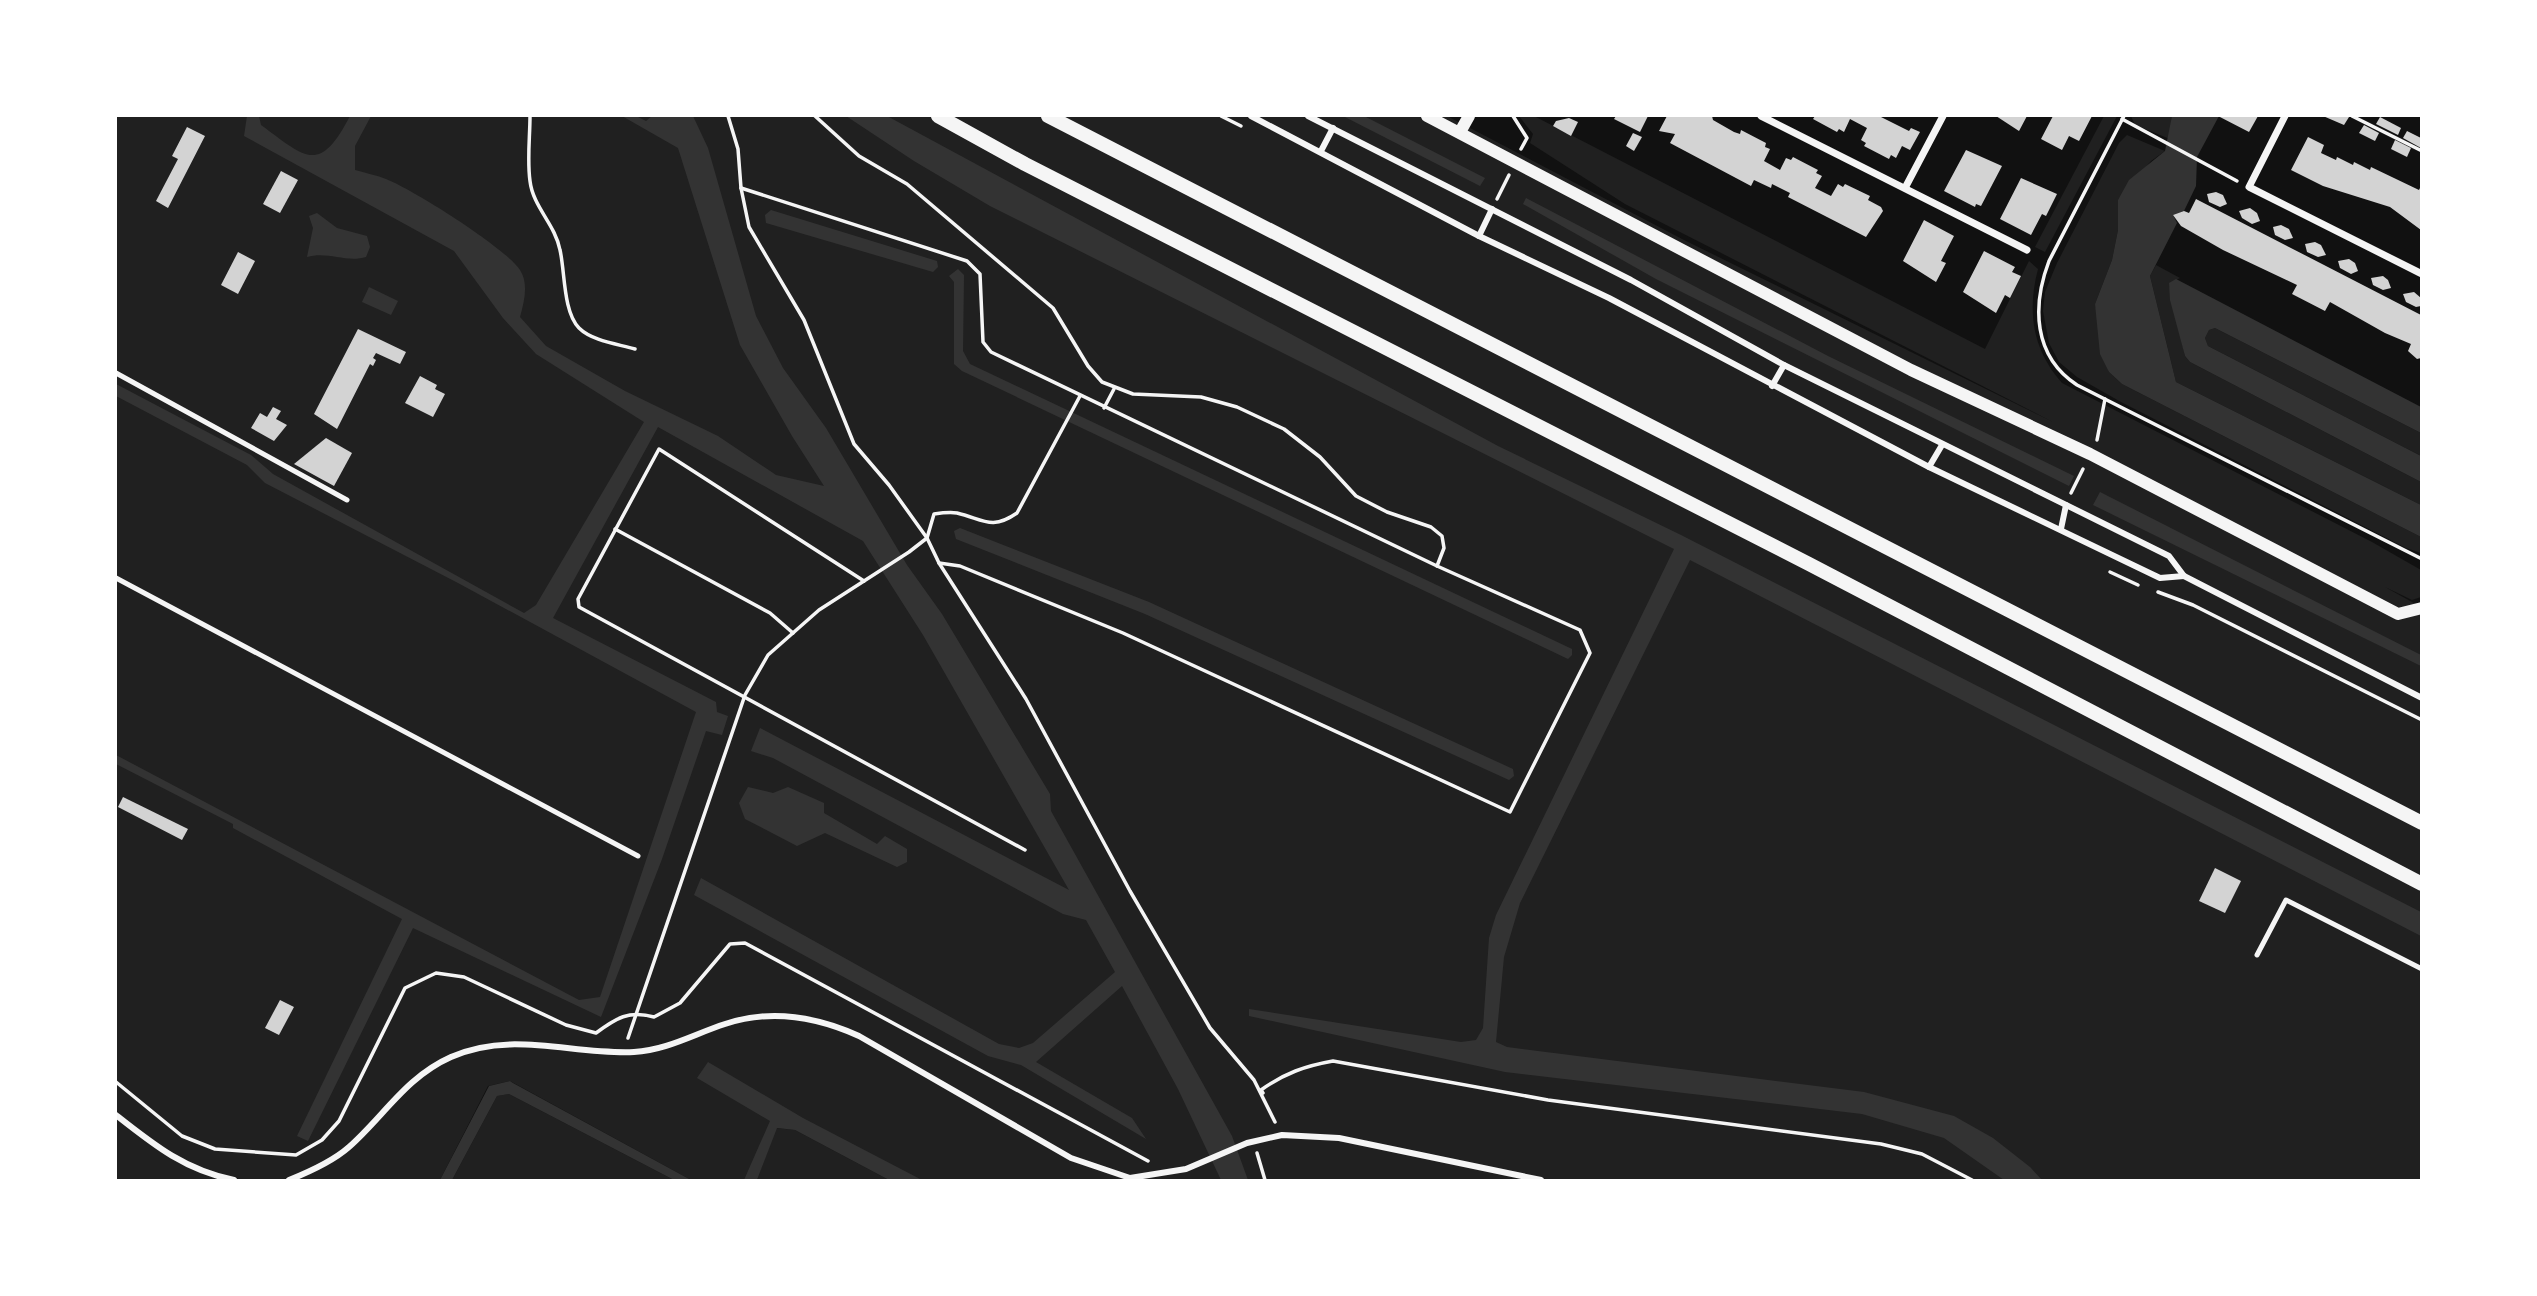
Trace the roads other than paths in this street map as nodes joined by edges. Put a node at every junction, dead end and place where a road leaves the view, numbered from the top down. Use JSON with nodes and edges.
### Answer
{"nodes":[{"id":1,"x":938,"y":116,"type":"edge"},
{"id":2,"x":1048,"y":116,"type":"edge"},
{"id":3,"x":1251,"y":116,"type":"edge"},
{"id":4,"x":1308,"y":116,"type":"edge"},
{"id":5,"x":1427,"y":116,"type":"edge"},
{"id":6,"x":1469,"y":116,"type":"edge"},
{"id":7,"x":1761,"y":116,"type":"edge"},
{"id":8,"x":1943,"y":116,"type":"edge"},
{"id":9,"x":2285,"y":116,"type":"edge"},
{"id":10,"x":1333,"y":128,"type":"junction"},
{"id":11,"x":1460,"y":132,"type":"junction"},
{"id":12,"x":1321,"y":151,"type":"junction"},
{"id":13,"x":1905,"y":188,"type":"junction"},
{"id":14,"x":1492,"y":209,"type":"junction"},
{"id":15,"x":1479,"y":236,"type":"junction"},
{"id":16,"x":2026,"y":250,"type":"dead end"},
{"id":17,"x":2421,"y":274,"type":"edge"},
{"id":18,"x":1784,"y":365,"type":"junction"},
{"id":19,"x":116,"y":373,"type":"edge"},
{"id":20,"x":1772,"y":386,"type":"junction"},
{"id":21,"x":1941,"y":445,"type":"junction"},
{"id":22,"x":1929,"y":467,"type":"junction"},
{"id":23,"x":347,"y":500,"type":"dead end"},
{"id":24,"x":2066,"y":505,"type":"junction"},
{"id":25,"x":2061,"y":529,"type":"junction"},
{"id":26,"x":2184,"y":576,"type":"junction"},
{"id":27,"x":116,"y":578,"type":"edge"},
{"id":28,"x":2421,"y":608,"type":"edge"},
{"id":29,"x":2421,"y":698,"type":"edge"},
{"id":30,"x":2421,"y":823,"type":"edge"},
{"id":31,"x":638,"y":856,"type":"dead end"},
{"id":32,"x":2421,"y":884,"type":"edge"},
{"id":33,"x":2257,"y":955,"type":"dead end"},
{"id":34,"x":2421,"y":969,"type":"edge"},
{"id":35,"x":116,"y":1115,"type":"edge"},
{"id":36,"x":234,"y":1181,"type":"edge"},
{"id":37,"x":289,"y":1181,"type":"edge"},
{"id":38,"x":1541,"y":1181,"type":"edge"}],
"edges":[{"from":1,"to":32,"type":"main road"},
{"from":2,"to":30,"type":"main road"},
{"from":3,"to":12,"type":"street"},
{"from":4,"to":10,"type":"street"},
{"from":5,"to":11,"type":"street"},
{"from":6,"to":11,"type":"street"},
{"from":7,"to":13,"type":"street"},
{"from":8,"to":13,"type":"street"},
{"from":9,"to":17,"type":"street"},
{"from":10,"to":12,"type":"street"},
{"from":10,"to":14,"type":"street"},
{"from":11,"to":28,"type":"street"},
{"from":12,"to":15,"type":"street"},
{"from":13,"to":16,"type":"street"},
{"from":14,"to":15,"type":"street"},
{"from":14,"to":18,"type":"street"},
{"from":15,"to":20,"type":"street"},
{"from":18,"to":20,"type":"street"},
{"from":18,"to":21,"type":"street"},
{"from":19,"to":23,"type":"lane"},
{"from":20,"to":22,"type":"street"},
{"from":21,"to":22,"type":"street"},
{"from":21,"to":24,"type":"street"},
{"from":22,"to":25,"type":"street"},
{"from":24,"to":25,"type":"street"},
{"from":24,"to":26,"type":"street"},
{"from":25,"to":26,"type":"street"},
{"from":26,"to":29,"type":"street"},
{"from":27,"to":31,"type":"lane"},
{"from":33,"to":34,"type":"lane"},
{"from":35,"to":36,"type":"street"},
{"from":37,"to":38,"type":"street"}]}
